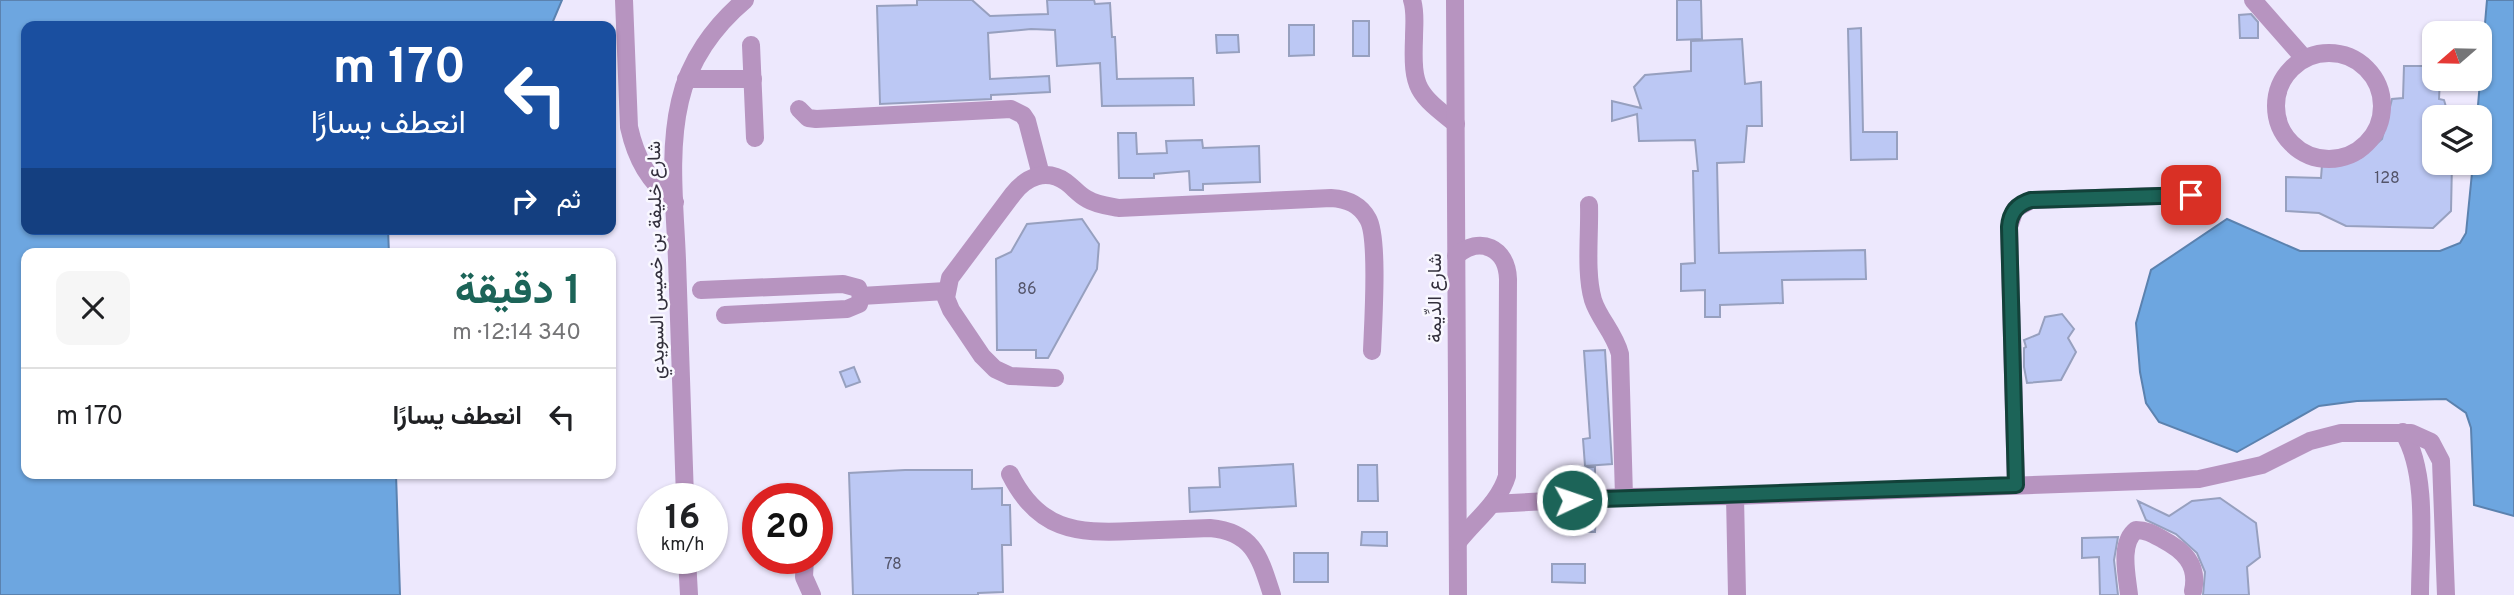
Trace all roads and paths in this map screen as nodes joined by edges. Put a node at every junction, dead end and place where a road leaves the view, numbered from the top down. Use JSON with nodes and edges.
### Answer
{"nodes":[{"id":1,"x":624,"y":0,"type":"edge"},
{"id":2,"x":745,"y":0,"type":"edge"},
{"id":3,"x":1412,"y":0,"type":"edge"},
{"id":4,"x":1455,"y":0,"type":"edge"},
{"id":5,"x":2253,"y":0,"type":"edge"},
{"id":6,"x":751,"y":46,"type":"dead end"},
{"id":7,"x":2304,"y":58,"type":"junction"},
{"id":8,"x":686,"y":79,"type":"junction"},
{"id":9,"x":753,"y":79,"type":"junction"},
{"id":10,"x":799,"y":109,"type":"dead end"},
{"id":11,"x":1456,"y":124,"type":"junction"},
{"id":12,"x":755,"y":138,"type":"dead end"},
{"id":13,"x":1041,"y":175,"type":"junction"},
{"id":14,"x":2191,"y":195,"type":"dead end"},
{"id":15,"x":675,"y":202,"type":"junction"},
{"id":16,"x":1589,"y":205,"type":"dead end"},
{"id":17,"x":1456,"y":256,"type":"junction"},
{"id":18,"x":701,"y":290,"type":"dead end"},
{"id":19,"x":946,"y":291,"type":"junction"},
{"id":20,"x":861,"y":296,"type":"junction"},
{"id":21,"x":725,"y":316,"type":"dead end"},
{"id":22,"x":1372,"y":351,"type":"dead end"},
{"id":23,"x":1055,"y":378,"type":"dead end"},
{"id":24,"x":2403,"y":432,"type":"junction"},
{"id":25,"x":1010,"y":474,"type":"dead end"},
{"id":26,"x":684,"y":483,"type":"edge"},
{"id":27,"x":2016,"y":485,"type":"junction"},
{"id":28,"x":1735,"y":496,"type":"junction"},
{"id":29,"x":1624,"y":497,"type":"junction"},
{"id":30,"x":1492,"y":505,"type":"junction"},
{"id":31,"x":1458,"y":542,"type":"junction"},
{"id":32,"x":688,"y":574,"type":"edge"},
{"id":33,"x":804,"y":574,"type":"edge"},
{"id":34,"x":2193,"y":591,"type":"dead end"},
{"id":35,"x":689,"y":595,"type":"edge"},
{"id":36,"x":812,"y":595,"type":"edge"},
{"id":37,"x":1272,"y":595,"type":"edge"},
{"id":38,"x":1458,"y":595,"type":"edge"},
{"id":39,"x":1737,"y":595,"type":"edge"},
{"id":40,"x":2129,"y":595,"type":"edge"},
{"id":41,"x":2420,"y":595,"type":"edge"},
{"id":42,"x":2446,"y":595,"type":"edge"}],
"edges":[{"from":1,"to":15,"type":"street"},
{"from":2,"to":8,"type":"street","name":"شارع خليفة بن خميس السويدي"},
{"from":3,"to":11,"type":"street"},
{"from":4,"to":11,"type":"street","name":"شارع الدِّيمة"},
{"from":5,"to":7,"type":"street"},
{"from":6,"to":9,"type":"street"},
{"from":7,"to":7,"type":"street"},
{"from":8,"to":9,"type":"street"},
{"from":8,"to":15,"type":"street","name":"شارع خليفة بن خميس السويدي"},
{"from":9,"to":12,"type":"street"},
{"from":10,"to":13,"type":"street"},
{"from":11,"to":17,"type":"street","name":"شارع الدِّيمة"},
{"from":13,"to":19,"type":"street"},
{"from":13,"to":22,"type":"street"},
{"from":14,"to":27,"type":"street"},
{"from":15,"to":26,"type":"street","name":"شارع خليفة بن خميس السويدي"},
{"from":16,"to":29,"type":"street"},
{"from":17,"to":30,"type":"street"},
{"from":17,"to":31,"type":"street","name":"شارع الدِّيمة"},
{"from":18,"to":20,"type":"street"},
{"from":19,"to":20,"type":"street"},
{"from":19,"to":23,"type":"street"},
{"from":20,"to":21,"type":"street"},
{"from":24,"to":27,"type":"street"},
{"from":24,"to":41,"type":"street"},
{"from":24,"to":42,"type":"street"},
{"from":25,"to":37,"type":"street"},
{"from":27,"to":28,"type":"street"},
{"from":28,"to":29,"type":"street"},
{"from":28,"to":39,"type":"street"},
{"from":29,"to":30,"type":"street"},
{"from":30,"to":31,"type":"street"},
{"from":31,"to":38,"type":"street","name":"شارع الدِّيمة"},
{"from":32,"to":35,"type":"street"},
{"from":33,"to":36,"type":"street"},
{"from":34,"to":40,"type":"street"}]}
